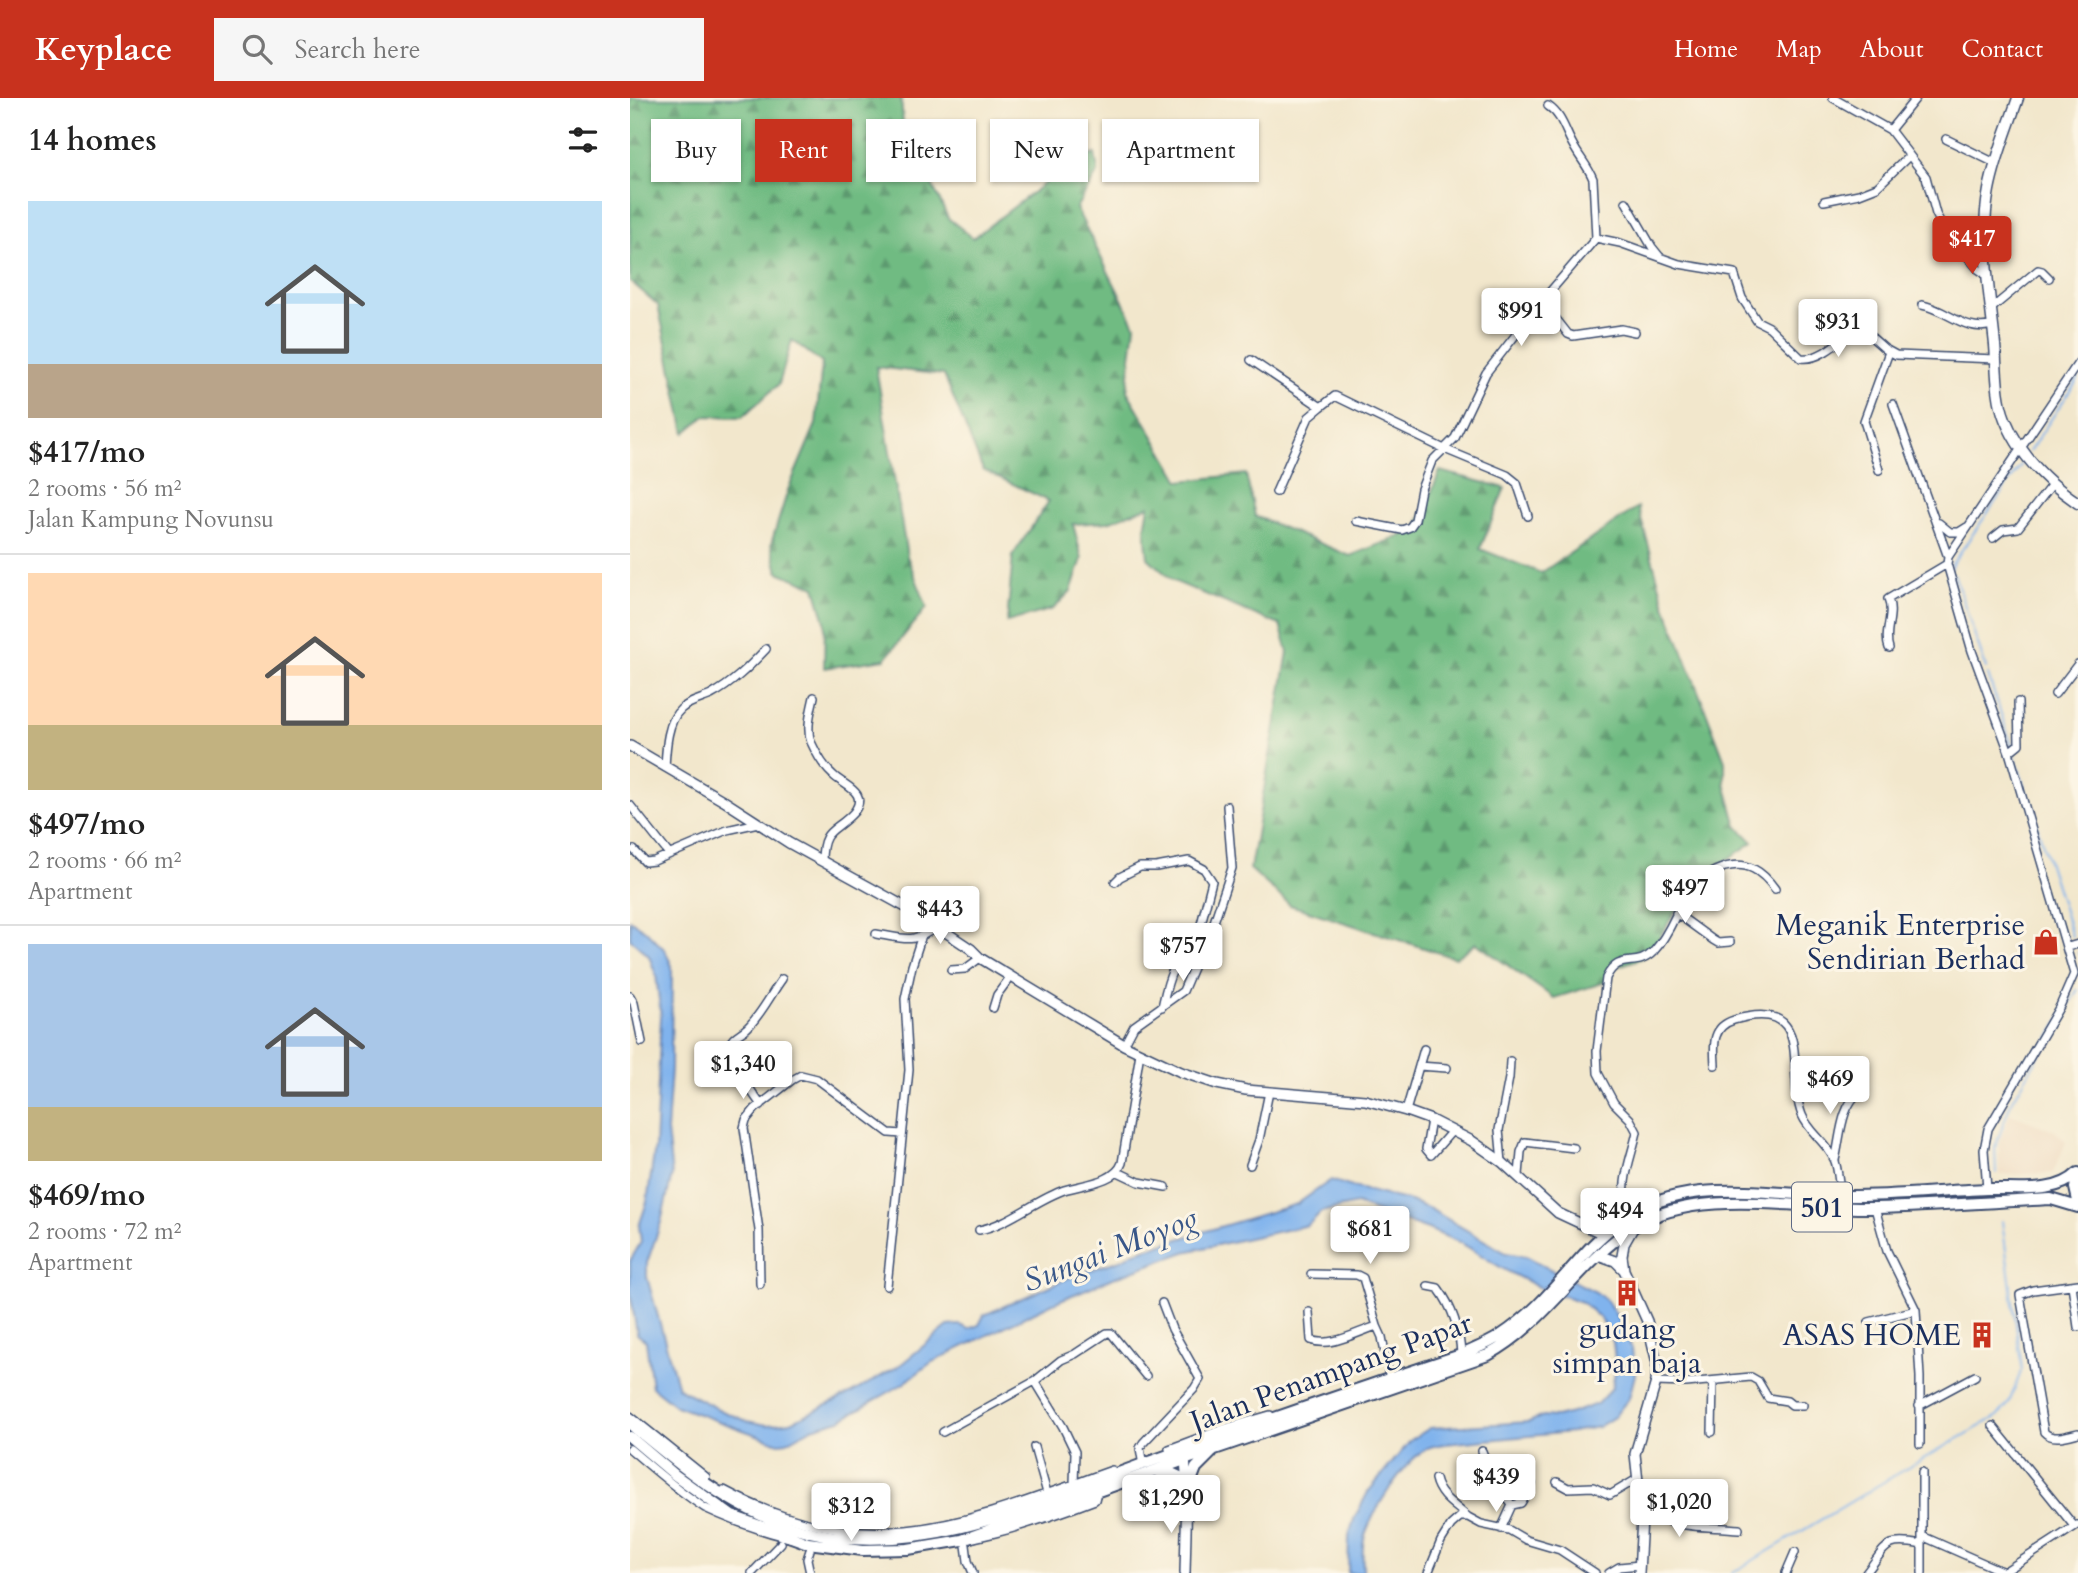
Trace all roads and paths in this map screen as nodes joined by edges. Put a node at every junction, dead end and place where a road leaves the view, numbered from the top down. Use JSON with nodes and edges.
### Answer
{"nodes":[{"id":1,"x":1833,"y":98,"type":"edge"},
{"id":2,"x":1916,"y":98,"type":"edge"},
{"id":3,"x":2018,"y":98,"type":"edge"},
{"id":4,"x":1548,"y":106,"type":"dead end"},
{"id":5,"x":1890,"y":130,"type":"junction"},
{"id":6,"x":1946,"y":139,"type":"dead end"},
{"id":7,"x":1908,"y":156,"type":"junction"},
{"id":8,"x":1995,"y":163,"type":"junction"},
{"id":9,"x":1824,"y":201,"type":"dead end"},
{"id":10,"x":1626,"y":202,"type":"dead end"},
{"id":11,"x":1596,"y":238,"type":"junction"},
{"id":12,"x":1660,"y":257,"type":"junction"},
{"id":13,"x":1987,"y":275,"type":"junction"},
{"id":14,"x":2049,"y":278,"type":"dead end"},
{"id":15,"x":1542,"y":301,"type":"junction"},
{"id":16,"x":1922,"y":305,"type":"dead end"},
{"id":17,"x":1992,"y":308,"type":"junction"},
{"id":18,"x":1993,"y":325,"type":"junction"},
{"id":19,"x":1635,"y":332,"type":"dead end"},
{"id":20,"x":1889,"y":352,"type":"junction"},
{"id":21,"x":1996,"y":359,"type":"junction"},
{"id":22,"x":1251,"y":360,"type":"dead end"},
{"id":23,"x":2078,"y":363,"type":"edge"},
{"id":24,"x":1892,"y":404,"type":"dead end"},
{"id":25,"x":1321,"y":407,"type":"junction"},
{"id":26,"x":1442,"y":448,"type":"junction"},
{"id":27,"x":2021,"y":450,"type":"junction"},
{"id":28,"x":1879,"y":470,"type":"dead end"},
{"id":29,"x":2053,"y":483,"type":"junction"},
{"id":30,"x":1276,"y":492,"type":"dead end"},
{"id":31,"x":2078,"y":503,"type":"edge"},
{"id":32,"x":1528,"y":516,"type":"dead end"},
{"id":33,"x":1936,"y":520,"type":"junction"},
{"id":34,"x":1356,"y":521,"type":"dead end"},
{"id":35,"x":1969,"y":526,"type":"junction"},
{"id":36,"x":1993,"y":538,"type":"dead end"},
{"id":37,"x":1948,"y":560,"type":"junction"},
{"id":38,"x":1889,"y":648,"type":"dead end"},
{"id":39,"x":766,"y":649,"type":"dead end"},
{"id":40,"x":2078,"y":664,"type":"edge"},
{"id":41,"x":2055,"y":694,"type":"dead end"},
{"id":42,"x":814,"y":697,"type":"dead end"},
{"id":43,"x":2018,"y":702,"type":"dead end"},
{"id":44,"x":630,"y":746,"type":"edge"},
{"id":45,"x":2008,"y":752,"type":"junction"},
{"id":46,"x":665,"y":767,"type":"junction"},
{"id":47,"x":630,"y":805,"type":"edge"},
{"id":48,"x":1227,"y":806,"type":"dead end"},
{"id":49,"x":758,"y":823,"type":"junction"},
{"id":50,"x":634,"y":850,"type":"dead end"},
{"id":51,"x":669,"y":854,"type":"junction"},
{"id":52,"x":822,"y":861,"type":"junction"},
{"id":53,"x":1115,"y":883,"type":"dead end"},
{"id":54,"x":1775,"y":889,"type":"dead end"},
{"id":55,"x":1676,"y":913,"type":"junction"},
{"id":56,"x":937,"y":926,"type":"junction"},
{"id":57,"x":876,"y":934,"type":"dead end"},
{"id":58,"x":921,"y":938,"type":"junction"},
{"id":59,"x":1730,"y":942,"type":"dead end"},
{"id":60,"x":2078,"y":944,"type":"edge"},
{"id":61,"x":2068,"y":947,"type":"junction"},
{"id":62,"x":1197,"y":953,"type":"junction"},
{"id":63,"x":980,"y":958,"type":"junction"},
{"id":64,"x":951,"y":970,"type":"dead end"},
{"id":65,"x":1010,"y":976,"type":"junction"},
{"id":66,"x":782,"y":979,"type":"dead end"},
{"id":67,"x":630,"y":996,"type":"edge"},
{"id":68,"x":1162,"y":1007,"type":"junction"},
{"id":69,"x":993,"y":1009,"type":"dead end"},
{"id":70,"x":642,"y":1041,"type":"dead end"},
{"id":71,"x":1124,"y":1045,"type":"junction"},
{"id":72,"x":1424,"y":1049,"type":"dead end"},
{"id":73,"x":1140,"y":1053,"type":"junction"},
{"id":74,"x":1510,"y":1061,"type":"dead end"},
{"id":75,"x":1715,"y":1065,"type":"dead end"},
{"id":76,"x":1419,"y":1066,"type":"junction"},
{"id":77,"x":1447,"y":1068,"type":"dead end"},
{"id":78,"x":1860,"y":1091,"type":"dead end"},
{"id":79,"x":1269,"y":1093,"type":"junction"},
{"id":80,"x":761,"y":1105,"type":"junction"},
{"id":81,"x":1406,"y":1111,"type":"junction"},
{"id":82,"x":1431,"y":1120,"type":"junction"},
{"id":83,"x":1452,"y":1131,"type":"junction"},
{"id":84,"x":902,"y":1134,"type":"junction"},
{"id":85,"x":1574,"y":1148,"type":"dead end"},
{"id":86,"x":1835,"y":1160,"type":"junction"},
{"id":87,"x":1502,"y":1162,"type":"junction"},
{"id":88,"x":2078,"y":1163,"type":"edge"},
{"id":89,"x":1250,"y":1165,"type":"dead end"},
{"id":90,"x":1118,"y":1172,"type":"junction"},
{"id":91,"x":2078,"y":1174,"type":"edge"},
{"id":92,"x":1519,"y":1175,"type":"junction"},
{"id":93,"x":1166,"y":1187,"type":"dead end"},
{"id":94,"x":2030,"y":1188,"type":"junction"},
{"id":95,"x":1987,"y":1189,"type":"junction"},
{"id":96,"x":1841,"y":1196,"type":"junction"},
{"id":97,"x":2021,"y":1200,"type":"junction"},
{"id":98,"x":2078,"y":1204,"type":"edge"},
{"id":99,"x":1875,"y":1208,"type":"junction"},
{"id":100,"x":1628,"y":1214,"type":"junction"},
{"id":101,"x":2078,"y":1215,"type":"edge"},
{"id":102,"x":1635,"y":1226,"type":"junction"},
{"id":103,"x":979,"y":1230,"type":"dead end"},
{"id":104,"x":1603,"y":1234,"type":"junction"},
{"id":105,"x":1598,"y":1255,"type":"junction"},
{"id":106,"x":1624,"y":1270,"type":"junction"},
{"id":107,"x":1311,"y":1274,"type":"dead end"},
{"id":108,"x":760,"y":1284,"type":"dead end"},
{"id":109,"x":2075,"y":1284,"type":"edge"},
{"id":110,"x":887,"y":1286,"type":"dead end"},
{"id":111,"x":1429,"y":1286,"type":"dead end"},
{"id":112,"x":1162,"y":1303,"type":"dead end"},
{"id":113,"x":1545,"y":1303,"type":"junction"},
{"id":114,"x":1916,"y":1310,"type":"junction"},
{"id":115,"x":1309,"y":1312,"type":"dead end"},
{"id":116,"x":1869,"y":1322,"type":"dead end"},
{"id":117,"x":1377,"y":1326,"type":"junction"},
{"id":118,"x":2078,"y":1327,"type":"edge"},
{"id":119,"x":1461,"y":1355,"type":"junction"},
{"id":120,"x":1146,"y":1376,"type":"dead end"},
{"id":121,"x":1975,"y":1376,"type":"dead end"},
{"id":122,"x":1390,"y":1380,"type":"junction"},
{"id":123,"x":1035,"y":1381,"type":"junction"},
{"id":124,"x":1713,"y":1381,"type":"junction"},
{"id":125,"x":1656,"y":1382,"type":"junction"},
{"id":126,"x":1803,"y":1405,"type":"dead end"},
{"id":127,"x":1919,"y":1406,"type":"junction"},
{"id":128,"x":630,"y":1416,"type":"edge"},
{"id":129,"x":1282,"y":1416,"type":"junction"},
{"id":130,"x":630,"y":1424,"type":"edge"},
{"id":131,"x":1993,"y":1426,"type":"dead end"},
{"id":132,"x":943,"y":1432,"type":"dead end"},
{"id":133,"x":1713,"y":1432,"type":"dead end"},
{"id":134,"x":2078,"y":1433,"type":"edge"},
{"id":135,"x":630,"y":1437,"type":"edge"},
{"id":136,"x":1920,"y":1444,"type":"dead end"},
{"id":137,"x":1034,"y":1447,"type":"dead end"},
{"id":138,"x":1215,"y":1448,"type":"junction"},
{"id":139,"x":630,"y":1449,"type":"edge"},
{"id":140,"x":1482,"y":1451,"type":"dead end"},
{"id":141,"x":1185,"y":1455,"type":"junction"},
{"id":142,"x":1142,"y":1460,"type":"junction"},
{"id":143,"x":1153,"y":1472,"type":"junction"},
{"id":144,"x":1922,"y":1472,"type":"dead end"},
{"id":145,"x":1435,"y":1479,"type":"dead end"},
{"id":146,"x":1637,"y":1479,"type":"junction"},
{"id":147,"x":1557,"y":1482,"type":"dead end"},
{"id":148,"x":1074,"y":1484,"type":"junction"},
{"id":149,"x":1532,"y":1484,"type":"dead end"},
{"id":150,"x":1097,"y":1492,"type":"junction"},
{"id":151,"x":1187,"y":1492,"type":"junction"},
{"id":152,"x":1047,"y":1493,"type":"junction"},
{"id":153,"x":1640,"y":1502,"type":"junction"},
{"id":154,"x":1512,"y":1505,"type":"junction"},
{"id":155,"x":1468,"y":1517,"type":"junction"},
{"id":156,"x":2076,"y":1525,"type":"edge"},
{"id":157,"x":1501,"y":1529,"type":"junction"},
{"id":158,"x":1739,"y":1529,"type":"dead end"},
{"id":159,"x":1922,"y":1536,"type":"junction"},
{"id":160,"x":782,"y":1543,"type":"junction"},
{"id":161,"x":966,"y":1545,"type":"junction"},
{"id":162,"x":1922,"y":1545,"type":"junction"},
{"id":163,"x":810,"y":1550,"type":"junction"},
{"id":164,"x":1795,"y":1552,"type":"dead end"},
{"id":165,"x":1639,"y":1569,"type":"edge"},
{"id":166,"x":1591,"y":1572,"type":"edge"},
{"id":167,"x":752,"y":1573,"type":"edge"},
{"id":168,"x":810,"y":1573,"type":"edge"},
{"id":169,"x":973,"y":1573,"type":"edge"},
{"id":170,"x":1185,"y":1573,"type":"edge"},
{"id":171,"x":1428,"y":1573,"type":"edge"},
{"id":172,"x":1609,"y":1573,"type":"edge"},
{"id":173,"x":1786,"y":1573,"type":"edge"},
{"id":174,"x":1866,"y":1573,"type":"edge"},
{"id":175,"x":1922,"y":1573,"type":"edge"},
{"id":176,"x":2005,"y":1573,"type":"edge"}],
"edges":[{"from":1,"to":5,"type":"street"},
{"from":2,"to":5,"type":"street"},
{"from":3,"to":8,"type":"main road"},
{"from":4,"to":11,"type":"street"},
{"from":5,"to":7,"type":"street"},
{"from":6,"to":8,"type":"street"},
{"from":7,"to":9,"type":"street"},
{"from":7,"to":13,"type":"street"},
{"from":8,"to":13,"type":"main road"},
{"from":10,"to":12,"type":"street"},
{"from":11,"to":12,"type":"street"},
{"from":11,"to":15,"type":"street"},
{"from":12,"to":20,"type":"street"},
{"from":13,"to":17,"type":"main road"},
{"from":14,"to":17,"type":"street"},
{"from":15,"to":19,"type":"street"},
{"from":15,"to":26,"type":"street"},
{"from":16,"to":18,"type":"street"},
{"from":17,"to":18,"type":"main road"},
{"from":18,"to":21,"type":"main road"},
{"from":20,"to":21,"type":"street"},
{"from":20,"to":28,"type":"street"},
{"from":21,"to":27,"type":"main road"},
{"from":22,"to":25,"type":"street"},
{"from":23,"to":27,"type":"street"},
{"from":24,"to":33,"type":"street"},
{"from":25,"to":26,"type":"street"},
{"from":25,"to":30,"type":"street"},
{"from":26,"to":32,"type":"street"},
{"from":26,"to":34,"type":"street"},
{"from":27,"to":29,"type":"main road"},
{"from":27,"to":35,"type":"street"},
{"from":29,"to":31,"type":"main road"},
{"from":29,"to":36,"type":"street"},
{"from":33,"to":35,"type":"street"},
{"from":33,"to":37,"type":"street"},
{"from":35,"to":37,"type":"street"},
{"from":37,"to":38,"type":"street"},
{"from":37,"to":45,"type":"street"},
{"from":39,"to":46,"type":"street"},
{"from":40,"to":41,"type":"street"},
{"from":42,"to":52,"type":"street"},
{"from":43,"to":45,"type":"street"},
{"from":44,"to":46,"type":"street"},
{"from":45,"to":61,"type":"street"},
{"from":46,"to":49,"type":"street"},
{"from":47,"to":51,"type":"street"},
{"from":48,"to":62,"type":"street"},
{"from":49,"to":51,"type":"street"},
{"from":49,"to":52,"type":"street"},
{"from":50,"to":51,"type":"street"},
{"from":52,"to":56,"type":"street"},
{"from":53,"to":62,"type":"street"},
{"from":54,"to":55,"type":"street"},
{"from":55,"to":59,"type":"street"},
{"from":55,"to":100,"type":"street"},
{"from":56,"to":58,"type":"street"},
{"from":56,"to":63,"type":"street"},
{"from":57,"to":58,"type":"street"},
{"from":58,"to":84,"type":"street"},
{"from":60,"to":61,"type":"street"},
{"from":61,"to":95,"type":"street"},
{"from":62,"to":68,"type":"street"},
{"from":62,"to":68,"type":"street"},
{"from":63,"to":64,"type":"street"},
{"from":63,"to":65,"type":"street"},
{"from":65,"to":69,"type":"street"},
{"from":65,"to":71,"type":"street"},
{"from":66,"to":80,"type":"street"},
{"from":67,"to":70,"type":"street"},
{"from":68,"to":71,"type":"street"},
{"from":71,"to":73,"type":"street"},
{"from":72,"to":76,"type":"street"},
{"from":73,"to":79,"type":"street"},
{"from":73,"to":90,"type":"street"},
{"from":74,"to":87,"type":"street"},
{"from":75,"to":86,"type":"street"},
{"from":76,"to":77,"type":"street"},
{"from":76,"to":81,"type":"street"},
{"from":78,"to":86,"type":"street"},
{"from":79,"to":81,"type":"street"},
{"from":79,"to":89,"type":"street"},
{"from":80,"to":84,"type":"street"},
{"from":80,"to":108,"type":"street"},
{"from":81,"to":82,"type":"street"},
{"from":82,"to":83,"type":"street"},
{"from":82,"to":83,"type":"street"},
{"from":83,"to":87,"type":"street"},
{"from":84,"to":110,"type":"street"},
{"from":85,"to":92,"type":"street"},
{"from":86,"to":96,"type":"street"},
{"from":87,"to":92,"type":"street"},
{"from":88,"to":94,"type":"main road"},
{"from":90,"to":93,"type":"street"},
{"from":90,"to":103,"type":"street"},
{"from":91,"to":94,"type":"main road","name":"Jalan Penampang Papar","number":"501"},
{"from":91,"to":98,"type":"main road"},
{"from":92,"to":104,"type":"street"},
{"from":94,"to":95,"type":"main road","name":"Jalan Penampang Papar","number":"501"},
{"from":95,"to":96,"type":"main road","name":"Jalan Penampang Papar","number":"501"},
{"from":96,"to":100,"type":"main road","name":"Jalan Penampang Papar","number":"501"},
{"from":97,"to":98,"type":"main road","name":"Jalan Penampang Papar","number":"501"},
{"from":97,"to":99,"type":"main road","name":"Jalan Penampang Papar","number":"501"},
{"from":97,"to":101,"type":"main road"},
{"from":99,"to":102,"type":"main road","name":"Jalan Penampang Papar","number":"501"},
{"from":99,"to":114,"type":"street"},
{"from":100,"to":104,"type":"main road","name":"Jalan Penampang Papar","number":"501"},
{"from":102,"to":105,"type":"main road","name":"Jalan Penampang Papar","number":"501"},
{"from":102,"to":106,"type":"street"},
{"from":104,"to":113,"type":"main road","name":"Jalan Penampang Papar","number":"501"},
{"from":105,"to":106,"type":"street"},
{"from":105,"to":113,"type":"main road","name":"Jalan Penampang Papar","number":"501"},
{"from":106,"to":125,"type":"street"},
{"from":107,"to":117,"type":"street"},
{"from":109,"to":118,"type":"street"},
{"from":109,"to":134,"type":"street"},
{"from":111,"to":119,"type":"street"},
{"from":112,"to":142,"type":"street"},
{"from":113,"to":119,"type":"main road","name":"Jalan Penampang Papar","number":"501"},
{"from":113,"to":138,"type":"main road","name":"Jalan Penampang Papar","number":"501"},
{"from":114,"to":116,"type":"street"},
{"from":114,"to":127,"type":"street"},
{"from":115,"to":117,"type":"street"},
{"from":117,"to":122,"type":"street"},
{"from":119,"to":122,"type":"main road","name":"Jalan Penampang Papar","number":"501"},
{"from":120,"to":123,"type":"street"},
{"from":121,"to":127,"type":"street"},
{"from":122,"to":129,"type":"main road","name":"Jalan Penampang Papar","number":"501"},
{"from":123,"to":132,"type":"street"},
{"from":123,"to":148,"type":"street"},
{"from":124,"to":125,"type":"street"},
{"from":124,"to":126,"type":"street"},
{"from":124,"to":133,"type":"street"},
{"from":125,"to":146,"type":"street"},
{"from":127,"to":136,"type":"street"},
{"from":128,"to":152,"type":"street"},
{"from":129,"to":141,"type":"main road","name":"Jalan Penampang Papar","number":"501"},
{"from":129,"to":142,"type":"street"},
{"from":130,"to":141,"type":"main road","name":"Jalan Penampang Papar","number":"501"},
{"from":131,"to":156,"type":"street"},
{"from":135,"to":150,"type":"main road","name":"Jalan Penampang Papar","number":"501"},
{"from":137,"to":152,"type":"street"},
{"from":138,"to":141,"type":"main road","name":"Jalan Penampang Papar","number":"501"},
{"from":138,"to":151,"type":"main road"},
{"from":139,"to":160,"type":"street"},
{"from":140,"to":154,"type":"street"},
{"from":141,"to":143,"type":"main road","name":"Jalan Penampang Papar","number":"501"},
{"from":141,"to":151,"type":"street"},
{"from":142,"to":148,"type":"street"},
{"from":143,"to":150,"type":"main road","name":"Jalan Penampang Papar","number":"501"},
{"from":143,"to":151,"type":"main road"},
{"from":144,"to":159,"type":"street"},
{"from":145,"to":155,"type":"street"},
{"from":146,"to":147,"type":"street"},
{"from":146,"to":153,"type":"street"},
{"from":148,"to":152,"type":"street"},
{"from":149,"to":154,"type":"street"},
{"from":150,"to":161,"type":"street"},
{"from":151,"to":170,"type":"street"},
{"from":153,"to":158,"type":"street"},
{"from":153,"to":165,"type":"street"},
{"from":154,"to":157,"type":"street"},
{"from":155,"to":157,"type":"street"},
{"from":155,"to":171,"type":"street"},
{"from":156,"to":176,"type":"street"},
{"from":157,"to":166,"type":"street"},
{"from":159,"to":162,"type":"street"},
{"from":159,"to":176,"type":"street"},
{"from":160,"to":163,"type":"street"},
{"from":160,"to":167,"type":"street"},
{"from":161,"to":163,"type":"street"},
{"from":161,"to":169,"type":"street"},
{"from":162,"to":174,"type":"street"},
{"from":162,"to":175,"type":"street"},
{"from":163,"to":168,"type":"street"},
{"from":164,"to":173,"type":"street"},
{"from":165,"to":172,"type":"street"}]}
